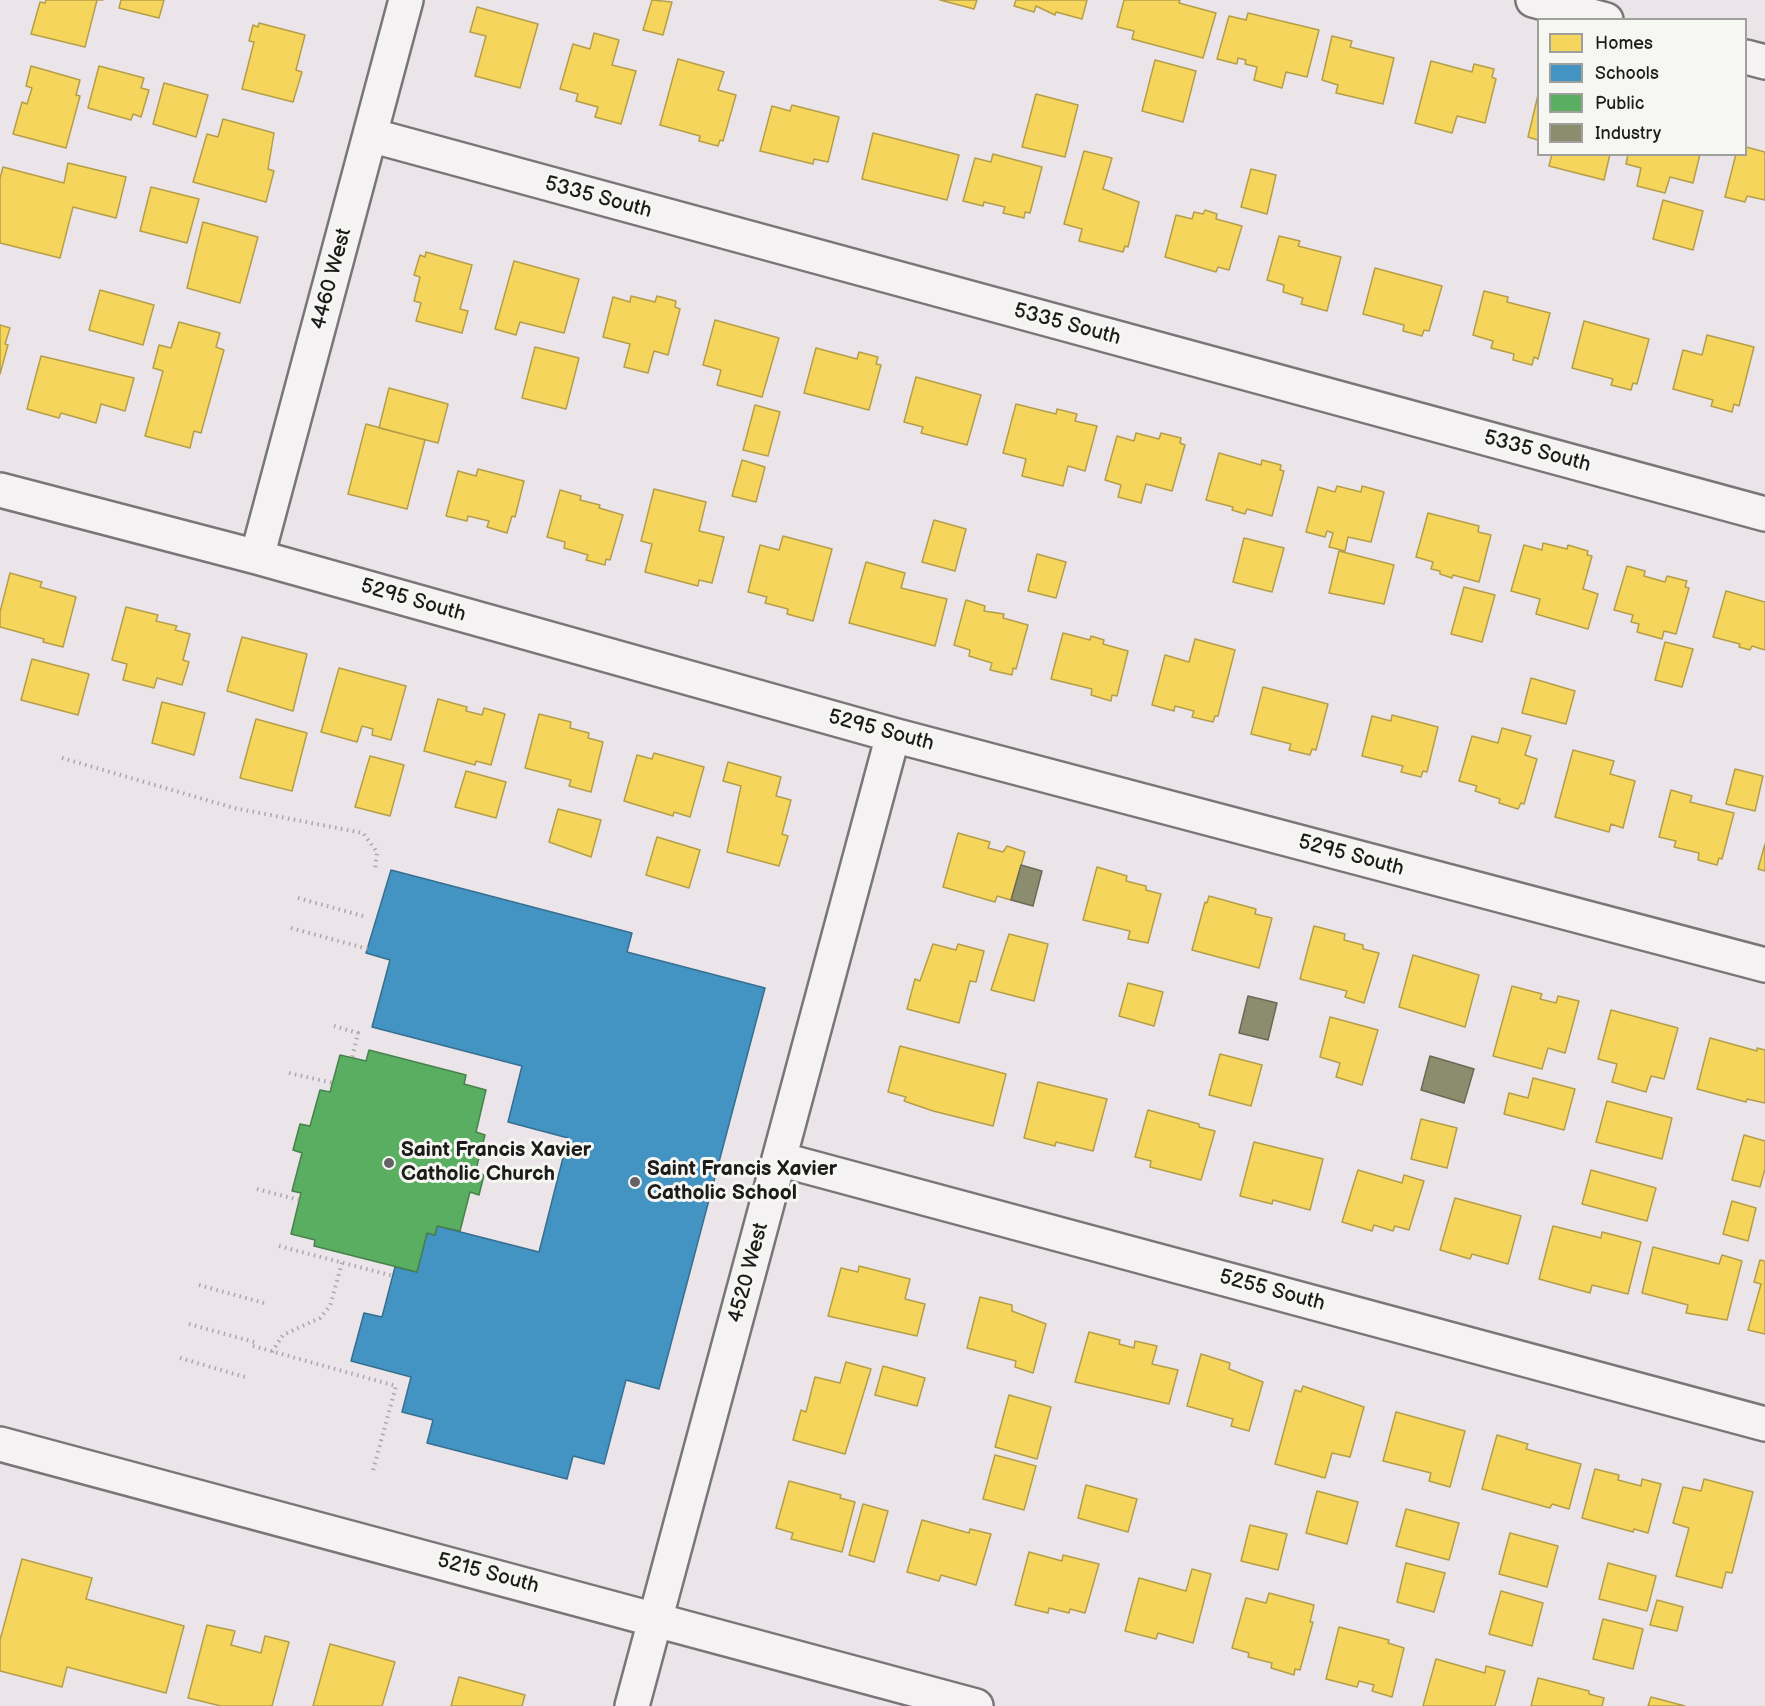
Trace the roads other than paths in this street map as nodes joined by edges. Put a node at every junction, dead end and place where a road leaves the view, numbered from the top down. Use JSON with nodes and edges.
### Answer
{"nodes":[{"id":1,"x":406,"y":0,"type":"edge"},
{"id":2,"x":1533,"y":0,"type":"edge"},
{"id":3,"x":1599,"y":18,"type":"edge"},
{"id":4,"x":1747,"y":57,"type":"edge"},
{"id":5,"x":1765,"y":62,"type":"edge"},
{"id":6,"x":370,"y":135,"type":"junction"},
{"id":7,"x":0,"y":490,"type":"edge"},
{"id":8,"x":1765,"y":514,"type":"edge"},
{"id":9,"x":257,"y":557,"type":"junction"},
{"id":10,"x":893,"y":735,"type":"junction"},
{"id":11,"x":1765,"y":965,"type":"edge"},
{"id":12,"x":779,"y":1159,"type":"junction"},
{"id":13,"x":1765,"y":1424,"type":"edge"},
{"id":14,"x":0,"y":1444,"type":"edge"},
{"id":15,"x":656,"y":1619,"type":"junction"},
{"id":16,"x":632,"y":1706,"type":"edge"},
{"id":17,"x":976,"y":1706,"type":"edge"}],
"edges":[{"from":1,"to":6,"type":"street","name":"4460 West"},
{"from":2,"to":3,"type":"street"},
{"from":4,"to":5,"type":"street"},
{"from":6,"to":8,"type":"street","name":"5335 South"},
{"from":6,"to":9,"type":"street","name":"4460 West"},
{"from":7,"to":9,"type":"street","name":"5295 South"},
{"from":9,"to":10,"type":"street","name":"5295 South"},
{"from":10,"to":11,"type":"street","name":"5295 South"},
{"from":10,"to":12,"type":"street","name":"4520 West"},
{"from":12,"to":13,"type":"street","name":"5255 South"},
{"from":12,"to":15,"type":"street","name":"4520 West"},
{"from":14,"to":15,"type":"street","name":"5215 South"},
{"from":15,"to":16,"type":"street","name":"4520 West"},
{"from":15,"to":17,"type":"street","name":"5215 South"}]}
